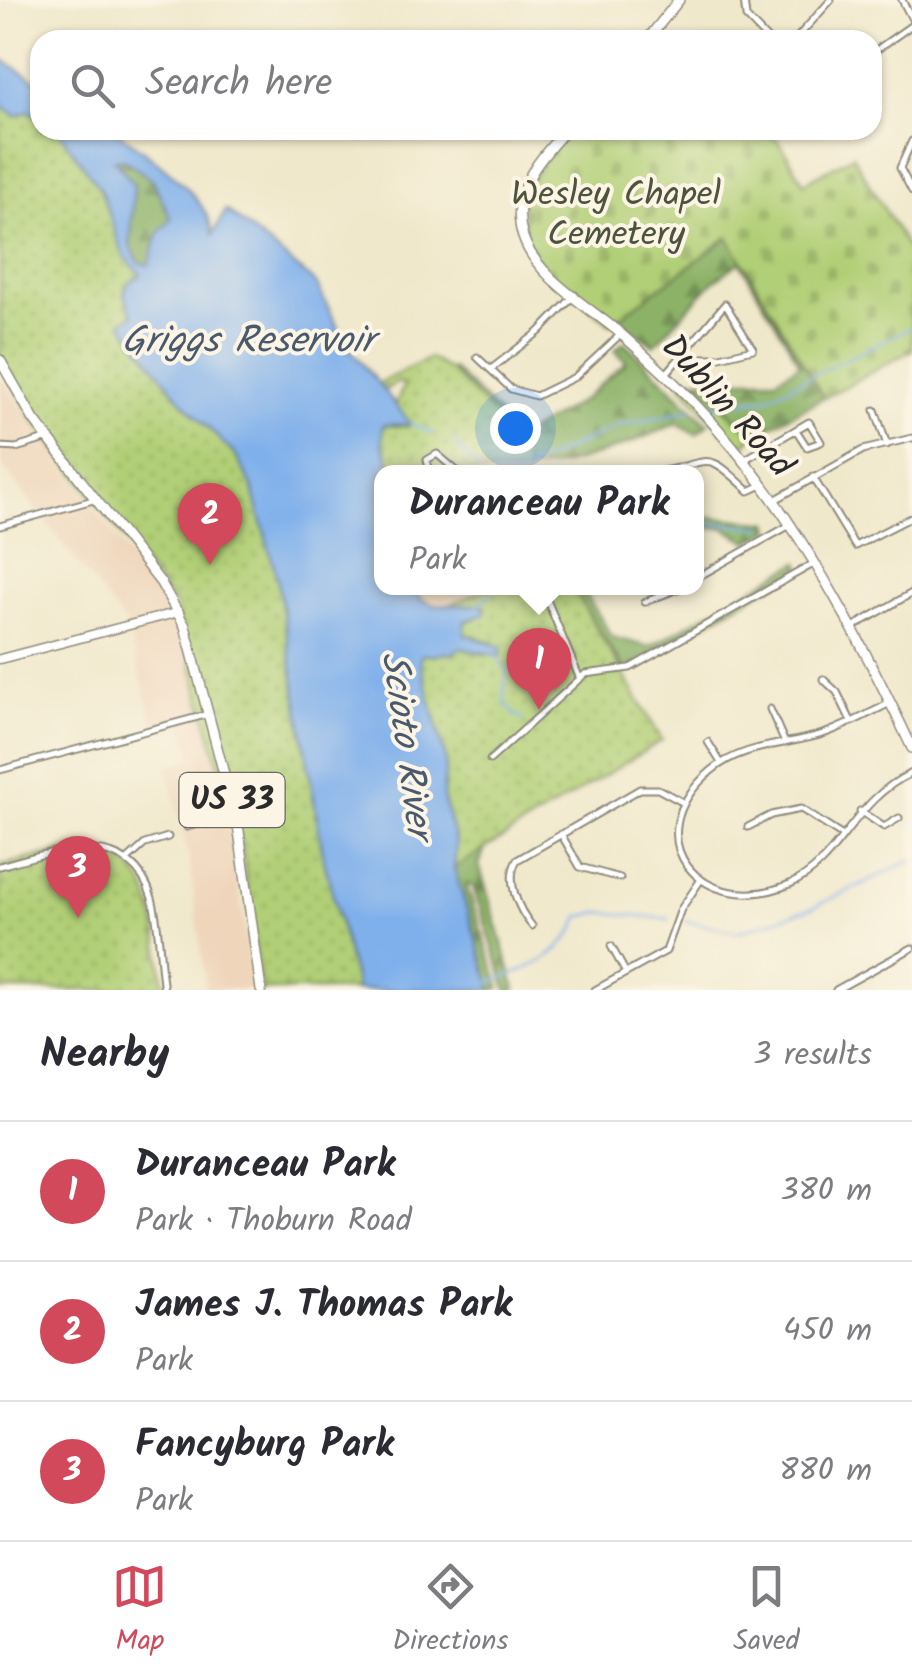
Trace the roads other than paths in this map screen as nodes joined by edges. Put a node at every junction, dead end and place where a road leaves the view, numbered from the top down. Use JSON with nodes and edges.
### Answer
{"nodes":[{"id":1,"x":679,"y":0,"type":"edge"},
{"id":2,"x":744,"y":0,"type":"edge"},
{"id":3,"x":831,"y":0,"type":"edge"},
{"id":4,"x":902,"y":0,"type":"edge"},
{"id":5,"x":912,"y":22,"type":"edge"},
{"id":6,"x":654,"y":30,"type":"edge"},
{"id":7,"x":757,"y":30,"type":"edge"},
{"id":8,"x":804,"y":30,"type":"edge"},
{"id":9,"x":882,"y":45,"type":"edge"},
{"id":10,"x":558,"y":140,"type":"edge"},
{"id":11,"x":912,"y":141,"type":"edge"},
{"id":12,"x":912,"y":191,"type":"edge"},
{"id":13,"x":575,"y":295,"type":"junction"},
{"id":14,"x":621,"y":334,"type":"junction"},
{"id":15,"x":477,"y":357,"type":"dead end"},
{"id":16,"x":683,"y":358,"type":"junction"},
{"id":17,"x":0,"y":360,"type":"edge"},
{"id":18,"x":491,"y":369,"type":"junction"},
{"id":19,"x":666,"y":374,"type":"junction"},
{"id":20,"x":874,"y":410,"type":"dead end"},
{"id":21,"x":796,"y":430,"type":"junction"},
{"id":22,"x":48,"y":438,"type":"junction"},
{"id":23,"x":912,"y":438,"type":"edge"},
{"id":24,"x":886,"y":445,"type":"junction"},
{"id":25,"x":0,"y":447,"type":"edge"},
{"id":26,"x":744,"y":460,"type":"junction"},
{"id":27,"x":428,"y":465,"type":"edge"},
{"id":28,"x":448,"y":465,"type":"edge"},
{"id":29,"x":693,"y":465,"type":"edge"},
{"id":30,"x":813,"y":478,"type":"junction"},
{"id":31,"x":762,"y":486,"type":"junction"},
{"id":32,"x":96,"y":500,"type":"junction"},
{"id":33,"x":773,"y":501,"type":"junction"},
{"id":34,"x":912,"y":517,"type":"edge"},
{"id":35,"x":790,"y":525,"type":"junction"},
{"id":36,"x":0,"y":526,"type":"edge"},
{"id":37,"x":813,"y":564,"type":"junction"},
{"id":38,"x":704,"y":573,"type":"edge"},
{"id":39,"x":912,"y":593,"type":"edge"},
{"id":40,"x":545,"y":595,"type":"edge"},
{"id":41,"x":662,"y":595,"type":"edge"},
{"id":42,"x":645,"y":602,"type":"dead end"},
{"id":43,"x":179,"y":612,"type":"junction"},
{"id":44,"x":850,"y":628,"type":"junction"},
{"id":45,"x":0,"y":659,"type":"edge"},
{"id":46,"x":580,"y":678,"type":"junction"},
{"id":47,"x":823,"y":679,"type":"dead end"},
{"id":48,"x":890,"y":703,"type":"junction"},
{"id":49,"x":770,"y":709,"type":"dead end"},
{"id":50,"x":210,"y":714,"type":"junction"},
{"id":51,"x":852,"y":722,"type":"junction"},
{"id":52,"x":708,"y":742,"type":"dead end"},
{"id":53,"x":785,"y":743,"type":"junction"},
{"id":54,"x":912,"y":748,"type":"edge"},
{"id":55,"x":490,"y":760,"type":"dead end"},
{"id":56,"x":721,"y":763,"type":"junction"},
{"id":57,"x":0,"y":770,"type":"edge"},
{"id":58,"x":912,"y":773,"type":"edge"},
{"id":59,"x":684,"y":803,"type":"junction"},
{"id":60,"x":860,"y":812,"type":"junction"},
{"id":61,"x":235,"y":814,"type":"junction"},
{"id":62,"x":898,"y":818,"type":"dead end"},
{"id":63,"x":187,"y":827,"type":"dead end"},
{"id":64,"x":748,"y":827,"type":"dead end"},
{"id":65,"x":561,"y":834,"type":"junction"},
{"id":66,"x":841,"y":835,"type":"junction"},
{"id":67,"x":168,"y":837,"type":"dead end"},
{"id":68,"x":126,"y":861,"type":"junction"},
{"id":69,"x":0,"y":866,"type":"edge"},
{"id":70,"x":620,"y":878,"type":"dead end"},
{"id":71,"x":700,"y":881,"type":"junction"},
{"id":72,"x":532,"y":926,"type":"dead end"},
{"id":73,"x":611,"y":946,"type":"dead end"},
{"id":74,"x":912,"y":948,"type":"edge"},
{"id":75,"x":626,"y":973,"type":"junction"},
{"id":76,"x":163,"y":990,"type":"edge"},
{"id":77,"x":261,"y":990,"type":"edge"},
{"id":78,"x":595,"y":990,"type":"edge"},
{"id":79,"x":836,"y":990,"type":"edge"}],
"edges":[{"from":1,"to":6,"type":"main road"},
{"from":2,"to":7,"type":"street"},
{"from":3,"to":8,"type":"street"},
{"from":4,"to":5,"type":"street"},
{"from":5,"to":9,"type":"street"},
{"from":10,"to":13,"type":"main road","name":"Dublin Road"},
{"from":11,"to":12,"type":"street"},
{"from":13,"to":14,"type":"main road","name":"Dublin Road"},
{"from":13,"to":18,"type":"street"},
{"from":14,"to":18,"type":"street"},
{"from":14,"to":19,"type":"main road","name":"Dublin Road"},
{"from":15,"to":18,"type":"street"},
{"from":16,"to":16,"type":"street"},
{"from":16,"to":19,"type":"street"},
{"from":17,"to":22,"type":"main road","number":"US 33"},
{"from":19,"to":26,"type":"main road","name":"Dublin Road"},
{"from":20,"to":24,"type":"street"},
{"from":21,"to":21,"type":"street"},
{"from":21,"to":26,"type":"street"},
{"from":22,"to":25,"type":"street"},
{"from":22,"to":32,"type":"main road","number":"US 33"},
{"from":23,"to":24,"type":"street"},
{"from":24,"to":30,"type":"street"},
{"from":26,"to":31,"type":"main road","name":"Dublin Road"},
{"from":27,"to":28,"type":"street"},
{"from":29,"to":31,"type":"street"},
{"from":30,"to":33,"type":"street"},
{"from":30,"to":34,"type":"street"},
{"from":31,"to":33,"type":"main road","name":"Dublin Road"},
{"from":32,"to":36,"type":"street"},
{"from":32,"to":43,"type":"main road","number":"US 33"},
{"from":33,"to":35,"type":"main road","name":"Dublin Road"},
{"from":35,"to":37,"type":"main road","name":"Dublin Road"},
{"from":35,"to":38,"type":"street"},
{"from":37,"to":44,"type":"main road","name":"Dublin Road"},
{"from":37,"to":46,"type":"street"},
{"from":39,"to":44,"type":"street"},
{"from":40,"to":46,"type":"street"},
{"from":41,"to":42,"type":"street"},
{"from":43,"to":45,"type":"main road"},
{"from":43,"to":50,"type":"main road","number":"US 33"},
{"from":44,"to":48,"type":"main road","name":"Dublin Road"},
{"from":46,"to":55,"type":"street"},
{"from":47,"to":51,"type":"street"},
{"from":48,"to":51,"type":"street"},
{"from":48,"to":54,"type":"main road","name":"Dublin Road"},
{"from":49,"to":53,"type":"street"},
{"from":50,"to":57,"type":"street"},
{"from":50,"to":61,"type":"main road","number":"US 33"},
{"from":51,"to":53,"type":"street"},
{"from":52,"to":56,"type":"street"},
{"from":53,"to":56,"type":"street"},
{"from":56,"to":59,"type":"street"},
{"from":58,"to":60,"type":"street"},
{"from":59,"to":65,"type":"street"},
{"from":59,"to":71,"type":"street"},
{"from":60,"to":62,"type":"street"},
{"from":60,"to":66,"type":"street"},
{"from":61,"to":63,"type":"street"},
{"from":61,"to":77,"type":"main road","number":"US 33"},
{"from":64,"to":66,"type":"street"},
{"from":65,"to":70,"type":"street"},
{"from":65,"to":72,"type":"street"},
{"from":66,"to":71,"type":"street"},
{"from":67,"to":68,"type":"street"},
{"from":68,"to":69,"type":"street"},
{"from":68,"to":76,"type":"street"},
{"from":71,"to":75,"type":"street"},
{"from":73,"to":75,"type":"street"},
{"from":74,"to":79,"type":"street"},
{"from":75,"to":78,"type":"street"}]}
